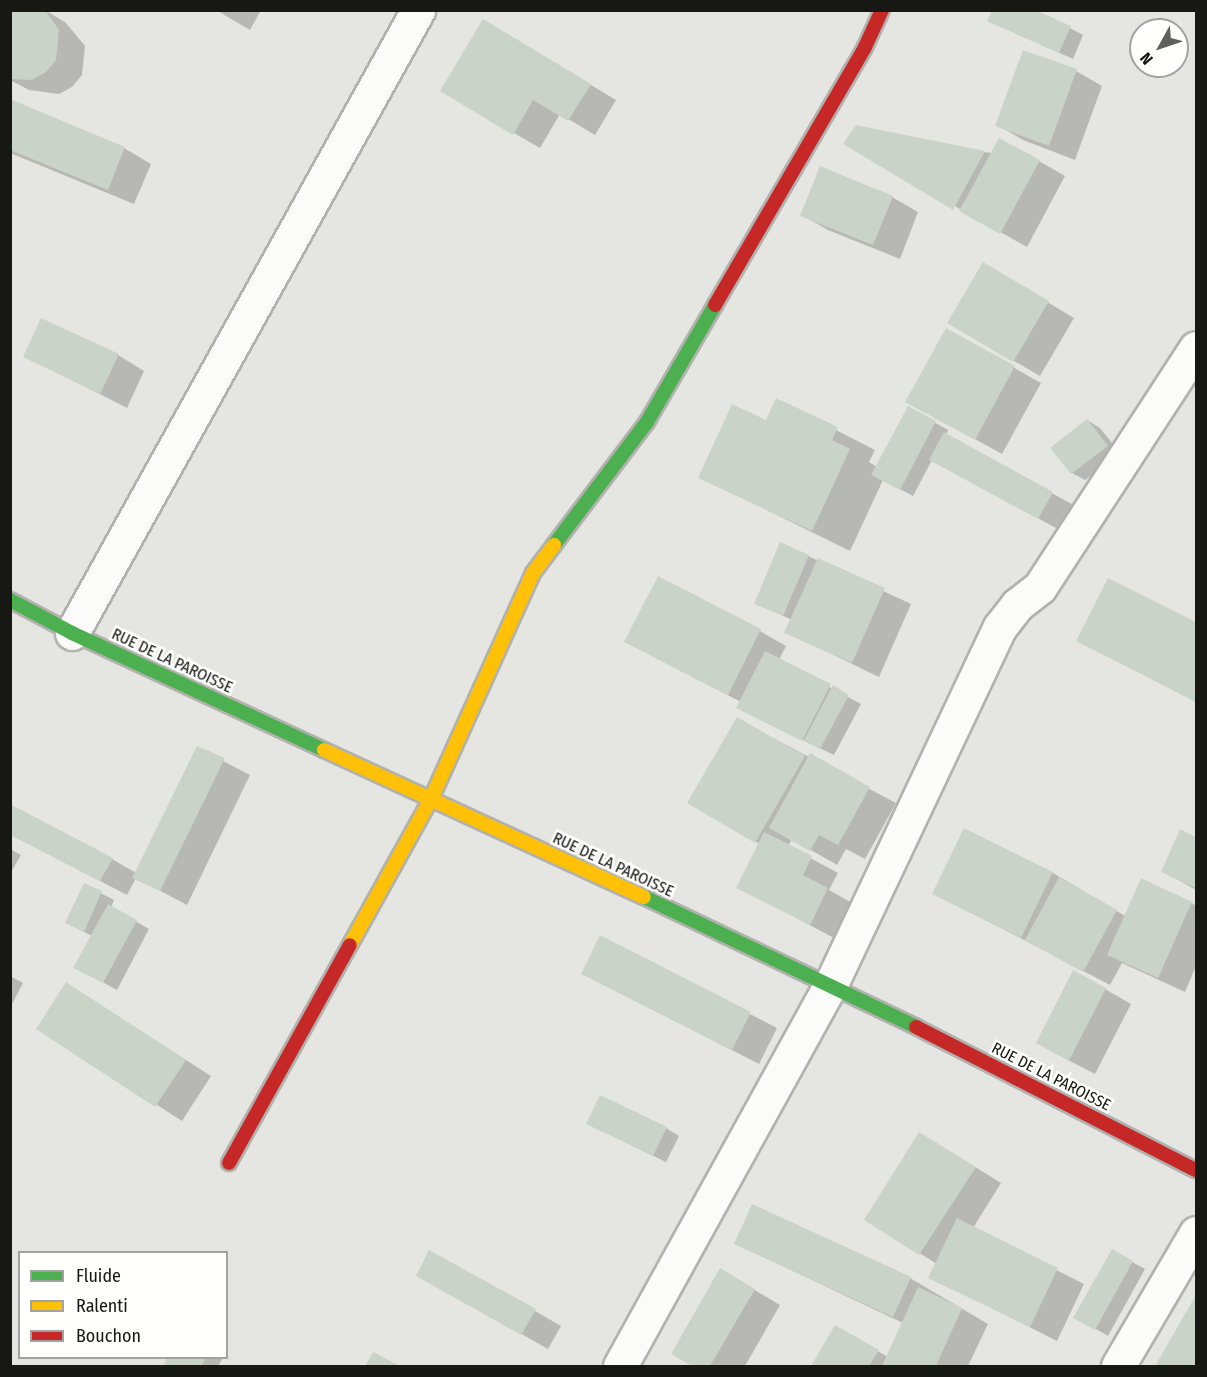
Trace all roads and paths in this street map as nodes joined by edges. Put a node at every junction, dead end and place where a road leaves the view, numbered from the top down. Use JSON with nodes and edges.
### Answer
{"nodes":[{"id":1,"x":418,"y":10,"type":"edge"},
{"id":2,"x":882,"y":10,"type":"edge"},
{"id":3,"x":1197,"y":348,"type":"edge"},
{"id":4,"x":10,"y":600,"type":"edge"},
{"id":5,"x":72,"y":633,"type":"junction"},
{"id":6,"x":431,"y":799,"type":"junction"},
{"id":7,"x":831,"y":984,"type":"junction"},
{"id":8,"x":229,"y":1163,"type":"dead end"},
{"id":9,"x":1197,"y":1170,"type":"edge"},
{"id":10,"x":1197,"y":1233,"type":"edge"},
{"id":11,"x":620,"y":1366,"type":"edge"},
{"id":12,"x":1118,"y":1366,"type":"edge"}],
"edges":[{"from":1,"to":5,"type":"street"},
{"from":2,"to":6,"type":"street"},
{"from":3,"to":7,"type":"street"},
{"from":4,"to":5,"type":"street","name":"RUE DE LA PAROISSE"},
{"from":5,"to":6,"type":"street","name":"RUE DE LA PAROISSE"},
{"from":6,"to":7,"type":"street","name":"RUE DE LA PAROISSE"},
{"from":6,"to":8,"type":"street"},
{"from":7,"to":9,"type":"street","name":"RUE DE LA PAROISSE"},
{"from":7,"to":11,"type":"street"},
{"from":10,"to":12,"type":"street"}]}
